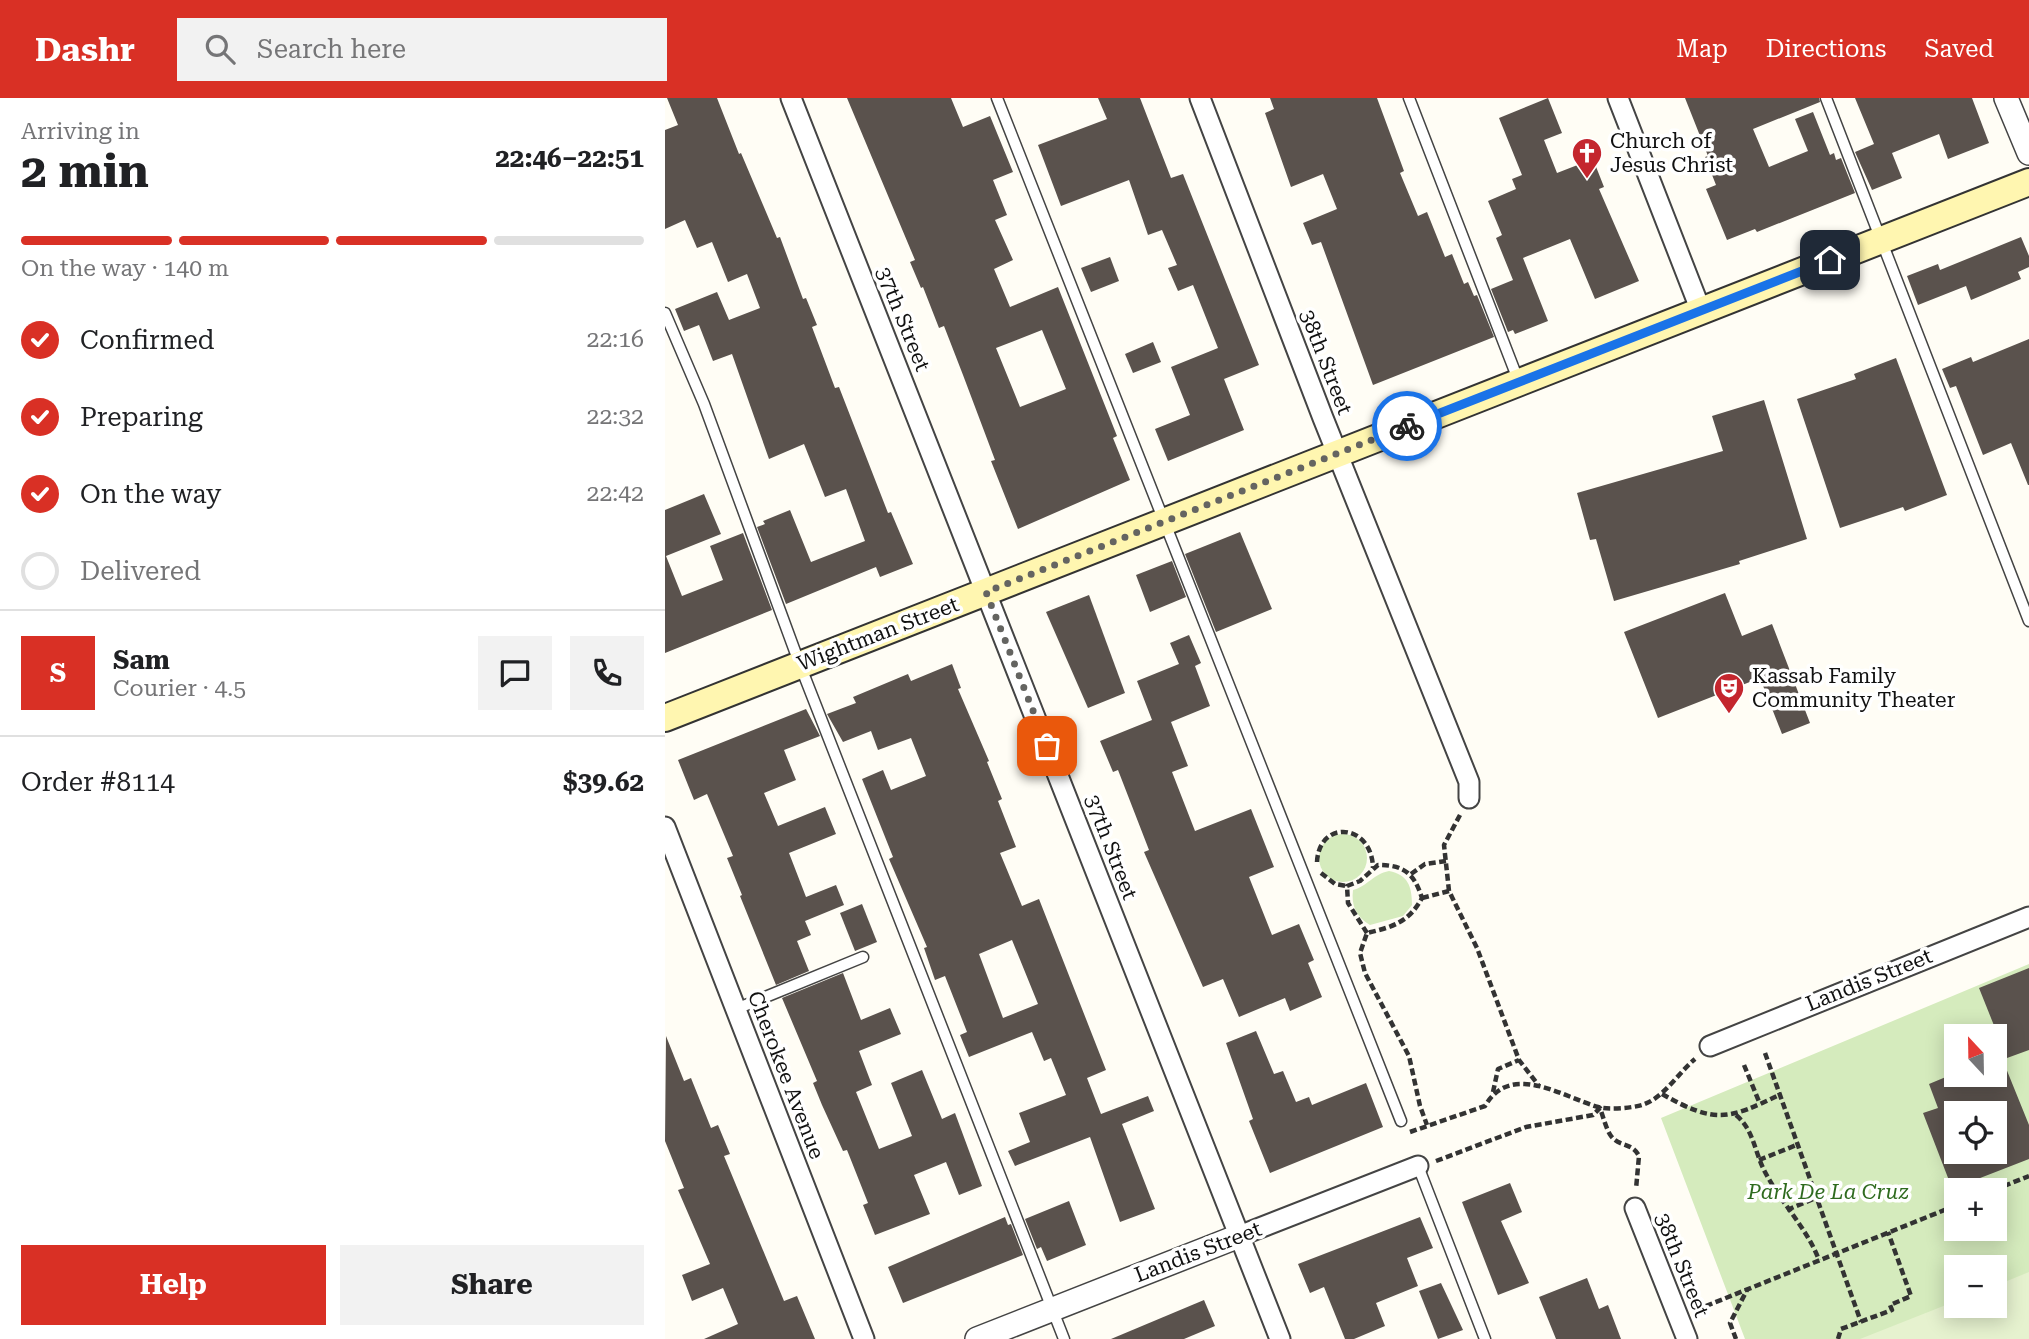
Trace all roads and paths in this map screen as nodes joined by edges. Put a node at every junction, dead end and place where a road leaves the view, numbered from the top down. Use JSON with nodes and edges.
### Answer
{"nodes":[{"id":1,"x":791,"y":98,"type":"edge"},
{"id":2,"x":997,"y":98,"type":"edge"},
{"id":3,"x":1200,"y":98,"type":"edge"},
{"id":4,"x":1409,"y":98,"type":"edge"},
{"id":5,"x":1618,"y":98,"type":"edge"},
{"id":6,"x":1826,"y":98,"type":"edge"},
{"id":7,"x":2006,"y":98,"type":"edge"},
{"id":8,"x":2029,"y":153,"type":"edge"},
{"id":9,"x":2029,"y":182,"type":"edge"},
{"id":10,"x":1881,"y":240,"type":"junction"},
{"id":11,"x":1701,"y":311,"type":"junction"},
{"id":12,"x":665,"y":313,"type":"edge"},
{"id":13,"x":1519,"y":382,"type":"junction"},
{"id":14,"x":1337,"y":453,"type":"junction"},
{"id":15,"x":1162,"y":523,"type":"junction"},
{"id":16,"x":986,"y":592,"type":"junction"},
{"id":17,"x":2029,"y":621,"type":"edge"},
{"id":18,"x":800,"y":665,"type":"junction"},
{"id":19,"x":665,"y":718,"type":"edge"},
{"id":20,"x":1469,"y":798,"type":"joint"},
{"id":21,"x":665,"y":827,"type":"edge"},
{"id":22,"x":1446,"y":861,"type":"junction"},
{"id":23,"x":1373,"y":868,"type":"junction"},
{"id":24,"x":1411,"y":874,"type":"junction"},
{"id":25,"x":1347,"y":886,"type":"junction"},
{"id":26,"x":1449,"y":891,"type":"junction"},
{"id":27,"x":1422,"y":898,"type":"junction"},
{"id":28,"x":2029,"y":916,"type":"edge"},
{"id":29,"x":1367,"y":933,"type":"junction"},
{"id":30,"x":863,"y":957,"type":"dead end"},
{"id":31,"x":736,"y":1009,"type":"junction"},
{"id":32,"x":1710,"y":1046,"type":"dead end"},
{"id":33,"x":1765,"y":1053,"type":"dead end"},
{"id":34,"x":1519,"y":1060,"type":"junction"},
{"id":35,"x":1744,"y":1065,"type":"dead end"},
{"id":36,"x":1679,"y":1072,"type":"dead end"},
{"id":37,"x":1539,"y":1087,"type":"junction"},
{"id":38,"x":1493,"y":1093,"type":"junction"},
{"id":39,"x":1662,"y":1094,"type":"junction"},
{"id":40,"x":1781,"y":1094,"type":"junction"},
{"id":41,"x":1760,"y":1104,"type":"junction"},
{"id":42,"x":1600,"y":1108,"type":"junction"},
{"id":43,"x":1736,"y":1115,"type":"junction"},
{"id":44,"x":1401,"y":1121,"type":"dead end"},
{"id":45,"x":1427,"y":1125,"type":"junction"},
{"id":46,"x":1412,"y":1133,"type":"dead end"},
{"id":47,"x":1799,"y":1144,"type":"junction"},
{"id":48,"x":1759,"y":1160,"type":"junction"},
{"id":49,"x":1418,"y":1166,"type":"junction"},
{"id":50,"x":2029,"y":1176,"type":"edge"},
{"id":51,"x":2007,"y":1185,"type":"edge"},
{"id":52,"x":1818,"y":1197,"type":"junction"},
{"id":53,"x":1635,"y":1208,"type":"joint"},
{"id":54,"x":1787,"y":1210,"type":"junction"},
{"id":55,"x":1944,"y":1210,"type":"edge"},
{"id":56,"x":1888,"y":1233,"type":"junction"},
{"id":57,"x":1239,"y":1236,"type":"junction"},
{"id":58,"x":1838,"y":1253,"type":"junction"},
{"id":59,"x":1819,"y":1260,"type":"junction"},
{"id":60,"x":1748,"y":1289,"type":"junction"},
{"id":61,"x":1052,"y":1310,"type":"junction"},
{"id":62,"x":1678,"y":1317,"type":"junction"},
{"id":63,"x":1861,"y":1322,"type":"junction"},
{"id":64,"x":864,"y":1339,"type":"edge"},
{"id":65,"x":977,"y":1339,"type":"edge"},
{"id":66,"x":1064,"y":1339,"type":"edge"},
{"id":67,"x":1280,"y":1339,"type":"edge"},
{"id":68,"x":1485,"y":1339,"type":"edge"},
{"id":69,"x":1687,"y":1339,"type":"edge"},
{"id":70,"x":1736,"y":1339,"type":"edge"},
{"id":71,"x":1838,"y":1339,"type":"edge"}],
"edges":[{"from":1,"to":16,"type":"street","name":"37th Street"},
{"from":2,"to":15,"type":"lane"},
{"from":3,"to":14,"type":"street","name":"38th Street"},
{"from":4,"to":13,"type":"lane"},
{"from":5,"to":11,"type":"street"},
{"from":6,"to":10,"type":"lane"},
{"from":7,"to":8,"type":"street"},
{"from":9,"to":10,"type":"main road","name":"Wightman Street"},
{"from":10,"to":11,"type":"main road","name":"Wightman Street"},
{"from":10,"to":17,"type":"lane"},
{"from":11,"to":13,"type":"main road","name":"Wightman Street"},
{"from":12,"to":18,"type":"lane"},
{"from":13,"to":14,"type":"main road","name":"Wightman Street"},
{"from":14,"to":15,"type":"main road","name":"Wightman Street"},
{"from":14,"to":20,"type":"street","name":"38th Street"},
{"from":15,"to":16,"type":"main road","name":"Wightman Street"},
{"from":15,"to":44,"type":"lane"},
{"from":16,"to":18,"type":"main road","name":"Wightman Street"},
{"from":16,"to":57,"type":"street","name":"37th Street"},
{"from":18,"to":19,"type":"main road","name":"Wightman Street"},
{"from":18,"to":61,"type":"lane"},
{"from":20,"to":22,"type":"path"},
{"from":21,"to":31,"type":"street","name":"Cherokee Avenue"},
{"from":22,"to":24,"type":"path"},
{"from":22,"to":26,"type":"path"},
{"from":23,"to":24,"type":"path"},
{"from":23,"to":25,"type":"path"},
{"from":23,"to":25,"type":"path"},
{"from":24,"to":27,"type":"path"},
{"from":25,"to":29,"type":"path"},
{"from":26,"to":27,"type":"path"},
{"from":26,"to":34,"type":"path"},
{"from":27,"to":29,"type":"path"},
{"from":28,"to":32,"type":"street","name":"Landis Street"},
{"from":29,"to":45,"type":"path"},
{"from":30,"to":31,"type":"lane"},
{"from":31,"to":64,"type":"street","name":"Cherokee Avenue"},
{"from":33,"to":40,"type":"path"},
{"from":34,"to":37,"type":"path"},
{"from":34,"to":38,"type":"path"},
{"from":35,"to":41,"type":"path"},
{"from":36,"to":39,"type":"path"},
{"from":37,"to":38,"type":"path"},
{"from":37,"to":42,"type":"path"},
{"from":38,"to":45,"type":"path"},
{"from":39,"to":42,"type":"path"},
{"from":39,"to":43,"type":"path"},
{"from":40,"to":41,"type":"path"},
{"from":40,"to":47,"type":"path"},
{"from":41,"to":43,"type":"path"},
{"from":42,"to":49,"type":"path"},
{"from":42,"to":53,"type":"path"},
{"from":43,"to":48,"type":"path"},
{"from":45,"to":46,"type":"path"},
{"from":47,"to":48,"type":"path"},
{"from":47,"to":52,"type":"path"},
{"from":48,"to":54,"type":"path"},
{"from":49,"to":57,"type":"street","name":"Landis Street"},
{"from":49,"to":68,"type":"lane"},
{"from":50,"to":51,"type":"path"},
{"from":52,"to":54,"type":"path"},
{"from":52,"to":58,"type":"path"},
{"from":53,"to":62,"type":"street","name":"38th Street"},
{"from":54,"to":59,"type":"path"},
{"from":55,"to":56,"type":"path"},
{"from":56,"to":58,"type":"path"},
{"from":56,"to":63,"type":"path"},
{"from":57,"to":61,"type":"street","name":"Landis Street"},
{"from":57,"to":67,"type":"street","name":"37th Street"},
{"from":58,"to":59,"type":"path"},
{"from":58,"to":63,"type":"path"},
{"from":59,"to":60,"type":"path"},
{"from":60,"to":62,"type":"path"},
{"from":60,"to":70,"type":"path"},
{"from":61,"to":65,"type":"street","name":"Landis Street"},
{"from":61,"to":66,"type":"lane"},
{"from":62,"to":69,"type":"street","name":"38th Street"},
{"from":63,"to":71,"type":"path"}]}
